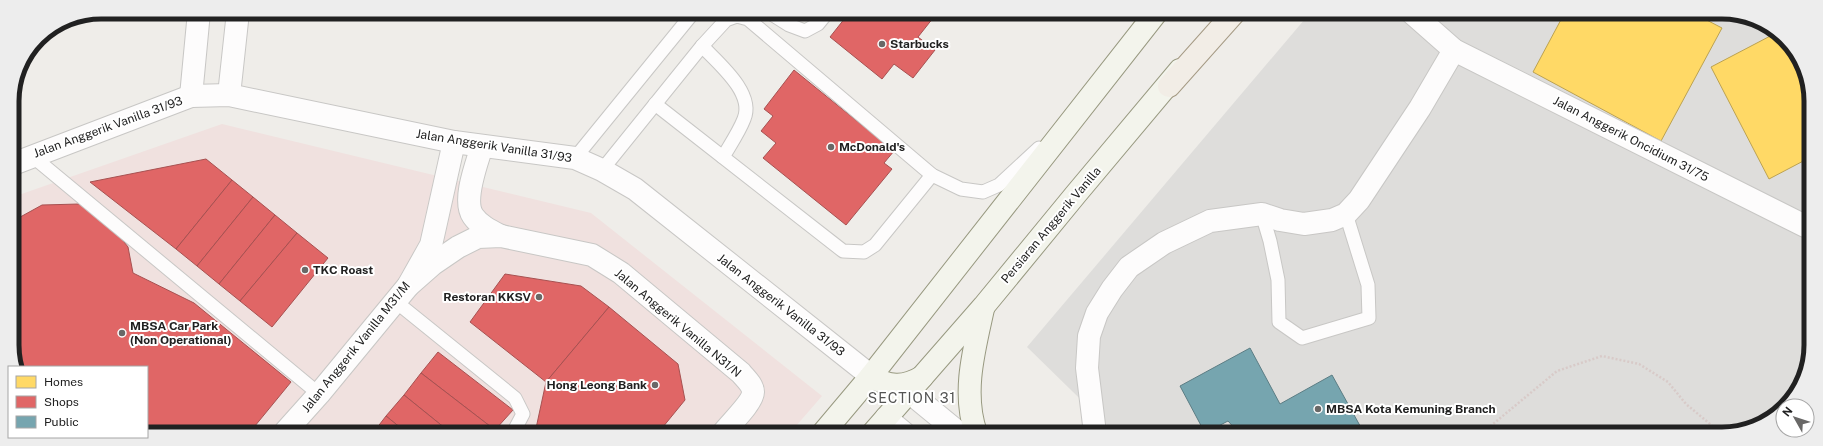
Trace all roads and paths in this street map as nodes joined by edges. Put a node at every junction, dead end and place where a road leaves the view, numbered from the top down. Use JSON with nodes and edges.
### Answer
{"nodes":[{"id":1,"x":198,"y":19,"type":"edge"},
{"id":2,"x":237,"y":19,"type":"edge"},
{"id":3,"x":688,"y":19,"type":"edge"},
{"id":4,"x":729,"y":19,"type":"edge"},
{"id":5,"x":748,"y":19,"type":"edge"},
{"id":6,"x":780,"y":19,"type":"edge"},
{"id":7,"x":822,"y":19,"type":"edge"},
{"id":8,"x":1151,"y":19,"type":"edge"},
{"id":9,"x":1218,"y":19,"type":"edge"},
{"id":10,"x":1229,"y":19,"type":"edge"},
{"id":11,"x":1417,"y":19,"type":"edge"},
{"id":12,"x":702,"y":46,"type":"junction"},
{"id":13,"x":1450,"y":56,"type":"junction"},
{"id":14,"x":1169,"y":86,"type":"junction"},
{"id":15,"x":229,"y":95,"type":"junction"},
{"id":16,"x":191,"y":96,"type":"junction"},
{"id":17,"x":655,"y":104,"type":"junction"},
{"id":18,"x":1080,"y":111,"type":"junction"},
{"id":19,"x":454,"y":142,"type":"junction"},
{"id":20,"x":482,"y":146,"type":"junction"},
{"id":21,"x":723,"y":157,"type":"junction"},
{"id":22,"x":574,"y":158,"type":"junction"},
{"id":23,"x":22,"y":160,"type":"edge"},
{"id":24,"x":602,"y":170,"type":"junction"},
{"id":25,"x":932,"y":175,"type":"junction"},
{"id":26,"x":1262,"y":214,"type":"junction"},
{"id":27,"x":1346,"y":214,"type":"junction"},
{"id":28,"x":1804,"y":220,"type":"edge"},
{"id":29,"x":501,"y":236,"type":"junction"},
{"id":30,"x":402,"y":293,"type":"junction"},
{"id":31,"x":984,"y":306,"type":"junction"},
{"id":32,"x":871,"y":376,"type":"junction"},
{"id":33,"x":915,"y":384,"type":"junction"},
{"id":34,"x":319,"y":394,"type":"junction"},
{"id":35,"x":880,"y":426,"type":"edge"},
{"id":36,"x":289,"y":427,"type":"edge"},
{"id":37,"x":516,"y":427,"type":"edge"},
{"id":38,"x":728,"y":427,"type":"edge"},
{"id":39,"x":828,"y":427,"type":"edge"},
{"id":40,"x":954,"y":427,"type":"edge"},
{"id":41,"x":974,"y":427,"type":"edge"},
{"id":42,"x":1094,"y":427,"type":"edge"},
{"id":43,"x":1489,"y":427,"type":"edge"},
{"id":44,"x":1714,"y":427,"type":"edge"}],
"edges":[{"from":1,"to":16,"type":"street"},
{"from":2,"to":15,"type":"street"},
{"from":3,"to":22,"type":"lane"},
{"from":4,"to":12,"type":"lane"},
{"from":5,"to":25,"type":"lane"},
{"from":6,"to":7,"type":"lane"},
{"from":8,"to":18,"type":"main road"},
{"from":9,"to":14,"type":"main road","name":"Persiaran Anggerik Vanilla"},
{"from":10,"to":14,"type":"main road"},
{"from":11,"to":13,"type":"street","name":"Jalan Anggerik Oncidium 31/75"},
{"from":12,"to":17,"type":"lane"},
{"from":12,"to":21,"type":"lane"},
{"from":13,"to":27,"type":"street"},
{"from":13,"to":28,"type":"street","name":"Jalan Anggerik Oncidium 31/75"},
{"from":14,"to":31,"type":"main road","name":"Persiaran Anggerik Vanilla"},
{"from":15,"to":16,"type":"street","name":"Jalan Anggerik Vanilla 31/93"},
{"from":15,"to":19,"type":"street","name":"Jalan Anggerik Vanilla 31/93"},
{"from":16,"to":23,"type":"street","name":"Jalan Anggerik Vanilla 31/93"},
{"from":17,"to":21,"type":"lane"},
{"from":17,"to":24,"type":"lane"},
{"from":18,"to":25,"type":"lane"},
{"from":18,"to":32,"type":"main road"},
{"from":19,"to":20,"type":"street","name":"Jalan Anggerik Vanilla 31/93"},
{"from":19,"to":30,"type":"street","name":"Jalan Anggerik Vanilla M31/M"},
{"from":20,"to":22,"type":"street","name":"Jalan Anggerik Vanilla 31/93"},
{"from":20,"to":29,"type":"street"},
{"from":21,"to":25,"type":"lane"},
{"from":22,"to":24,"type":"street","name":"Jalan Anggerik Vanilla 31/93"},
{"from":23,"to":34,"type":"lane"},
{"from":24,"to":32,"type":"street","name":"Jalan Anggerik Vanilla 31/93"},
{"from":26,"to":27,"type":"street"},
{"from":26,"to":27,"type":"lane"},
{"from":26,"to":42,"type":"street"},
{"from":29,"to":30,"type":"street"},
{"from":29,"to":38,"type":"street","name":"Jalan Anggerik Vanilla N31/N"},
{"from":30,"to":34,"type":"street","name":"Jalan Anggerik Vanilla M31/M"},
{"from":30,"to":37,"type":"lane"},
{"from":31,"to":33,"type":"main road","name":"Persiaran Anggerik Vanilla"},
{"from":31,"to":41,"type":"main road"},
{"from":32,"to":33,"type":"main road"},
{"from":32,"to":39,"type":"main road"},
{"from":33,"to":35,"type":"main road","name":"Persiaran Anggerik Vanilla"},
{"from":33,"to":40,"type":"street"},
{"from":34,"to":36,"type":"street","name":"Jalan Anggerik Vanilla M31/M"},
{"from":43,"to":44,"type":"path"}]}
